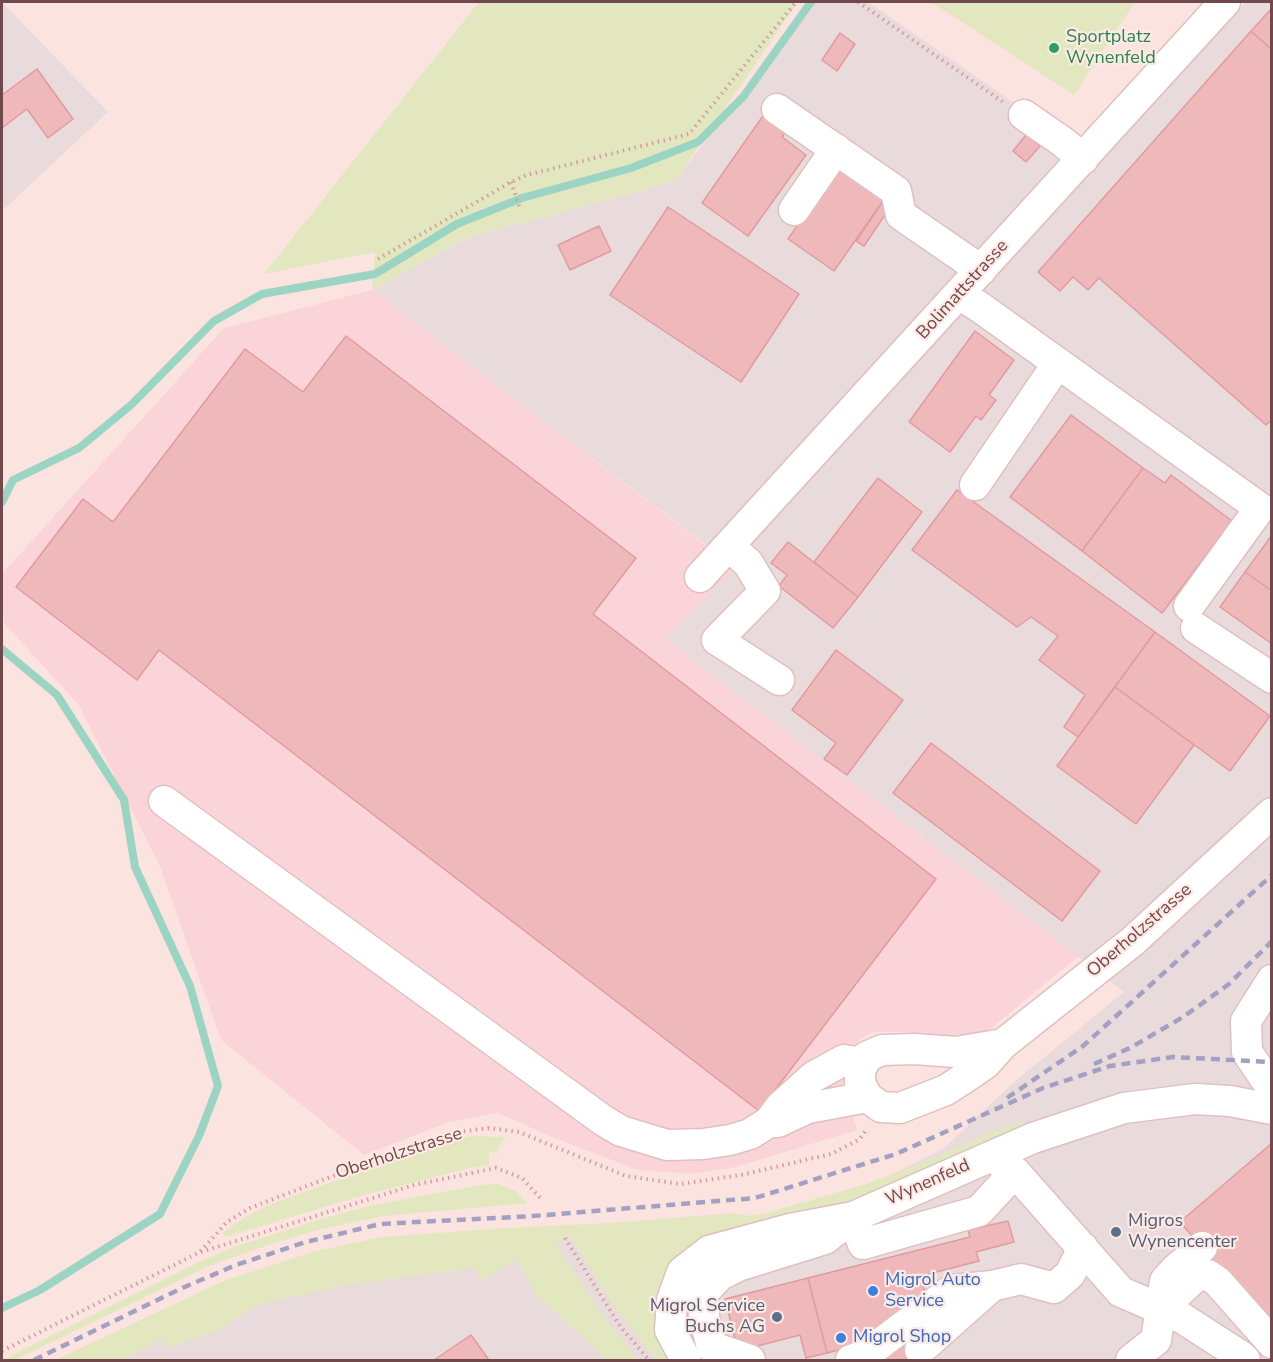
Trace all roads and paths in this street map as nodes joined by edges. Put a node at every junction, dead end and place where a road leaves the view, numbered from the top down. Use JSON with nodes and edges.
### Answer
{"nodes":[{"id":1,"x":796,"y":2,"type":"edge"},
{"id":2,"x":858,"y":2,"type":"edge"},
{"id":3,"x":1225,"y":2,"type":"edge"},
{"id":4,"x":777,"y":109,"type":"dead end"},
{"id":5,"x":1024,"y":115,"type":"joint"},
{"id":6,"x":836,"y":150,"type":"junction"},
{"id":7,"x":1083,"y":159,"type":"junction"},
{"id":8,"x":511,"y":182,"type":"junction"},
{"id":9,"x":520,"y":209,"type":"dead end"},
{"id":10,"x":794,"y":210,"type":"dead end"},
{"id":11,"x":378,"y":259,"type":"dead end"},
{"id":12,"x":981,"y":270,"type":"junction"},
{"id":13,"x":959,"y":294,"type":"junction"},
{"id":14,"x":1058,"y":363,"type":"junction"},
{"id":15,"x":975,"y":485,"type":"dead end"},
{"id":16,"x":729,"y":546,"type":"junction"},
{"id":17,"x":700,"y":577,"type":"dead end"},
{"id":18,"x":1272,"y":678,"type":"edge"},
{"id":19,"x":779,"y":680,"type":"dead end"},
{"id":20,"x":164,"y":801,"type":"dead end"},
{"id":21,"x":1272,"y":813,"type":"edge"},
{"id":22,"x":1272,"y":980,"type":"edge"},
{"id":23,"x":1004,"y":1044,"type":"junction"},
{"id":24,"x":864,"y":1063,"type":"junction"},
{"id":25,"x":1272,"y":1084,"type":"edge"},
{"id":26,"x":874,"y":1102,"type":"junction"},
{"id":27,"x":1272,"y":1109,"type":"edge"},
{"id":28,"x":769,"y":1122,"type":"junction"},
{"id":29,"x":1002,"y":1164,"type":"junction"},
{"id":30,"x":1037,"y":1196,"type":"junction"},
{"id":31,"x":541,"y":1199,"type":"dead end"},
{"id":32,"x":979,"y":1211,"type":"junction"},
{"id":33,"x":853,"y":1217,"type":"junction"},
{"id":34,"x":564,"y":1238,"type":"dead end"},
{"id":35,"x":1202,"y":1247,"type":"dead end"},
{"id":36,"x":1083,"y":1248,"type":"junction"},
{"id":37,"x":200,"y":1252,"type":"junction"},
{"id":38,"x":992,"y":1286,"type":"junction"},
{"id":39,"x":1160,"y":1310,"type":"junction"},
{"id":40,"x":1272,"y":1343,"type":"edge"},
{"id":41,"x":920,"y":1350,"type":"dead end"},
{"id":42,"x":2,"y":1351,"type":"edge"},
{"id":43,"x":719,"y":1354,"type":"edge"},
{"id":44,"x":649,"y":1360,"type":"edge"},
{"id":45,"x":686,"y":1360,"type":"edge"},
{"id":46,"x":750,"y":1360,"type":"edge"},
{"id":47,"x":851,"y":1360,"type":"edge"},
{"id":48,"x":1131,"y":1360,"type":"edge"},
{"id":49,"x":1245,"y":1360,"type":"edge"}],
"edges":[{"from":1,"to":8,"type":"path"},
{"from":2,"to":5,"type":"path"},
{"from":3,"to":7,"type":"street","name":"Bolimattstrasse"},
{"from":4,"to":6,"type":"street"},
{"from":5,"to":7,"type":"street"},
{"from":6,"to":10,"type":"street"},
{"from":6,"to":12,"type":"street"},
{"from":7,"to":12,"type":"street","name":"Bolimattstrasse"},
{"from":8,"to":9,"type":"path"},
{"from":8,"to":11,"type":"path"},
{"from":12,"to":13,"type":"street","name":"Bolimattstrasse"},
{"from":13,"to":14,"type":"street"},
{"from":13,"to":16,"type":"street","name":"Bolimattstrasse"},
{"from":14,"to":15,"type":"street"},
{"from":14,"to":18,"type":"street"},
{"from":16,"to":17,"type":"street","name":"Bolimattstrasse"},
{"from":16,"to":19,"type":"street"},
{"from":20,"to":28,"type":"street"},
{"from":21,"to":23,"type":"street","name":"Oberholzstrasse"},
{"from":22,"to":25,"type":"street"},
{"from":23,"to":24,"type":"street","name":"Oberholzstrasse"},
{"from":23,"to":26,"type":"street","name":"Oberholzstrasse"},
{"from":24,"to":26,"type":"street"},
{"from":24,"to":28,"type":"street"},
{"from":26,"to":28,"type":"street"},
{"from":26,"to":37,"type":"path","name":"Oberholzstrasse"},
{"from":27,"to":29,"type":"street","name":"Wynenfeld"},
{"from":29,"to":30,"type":"street"},
{"from":29,"to":32,"type":"street"},
{"from":29,"to":33,"type":"street","name":"Wynenfeld"},
{"from":30,"to":32,"type":"street"},
{"from":30,"to":36,"type":"street"},
{"from":31,"to":37,"type":"path"},
{"from":32,"to":33,"type":"street"},
{"from":33,"to":43,"type":"street"},
{"from":33,"to":45,"type":"street","name":"Wynenfeld"},
{"from":34,"to":44,"type":"path"},
{"from":35,"to":39,"type":"street"},
{"from":36,"to":38,"type":"street"},
{"from":36,"to":39,"type":"street"},
{"from":37,"to":42,"type":"path","name":"Oberholzstrasse"},
{"from":38,"to":41,"type":"street"},
{"from":38,"to":47,"type":"street"},
{"from":39,"to":40,"type":"street"},
{"from":39,"to":48,"type":"street"},
{"from":39,"to":49,"type":"street"},
{"from":43,"to":46,"type":"street"}]}
